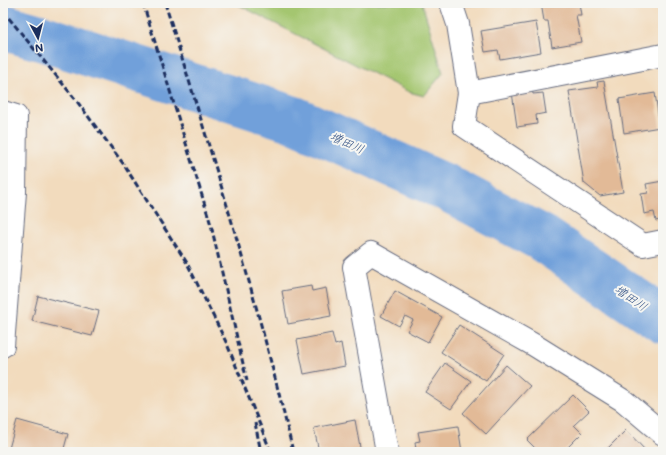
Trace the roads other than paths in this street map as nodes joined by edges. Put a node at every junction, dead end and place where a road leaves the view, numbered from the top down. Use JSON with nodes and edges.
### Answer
{"nodes":[{"id":1,"x":451,"y":3,"type":"edge"},
{"id":2,"x":663,"y":55,"type":"edge"},
{"id":3,"x":469,"y":93,"type":"junction"},
{"id":4,"x":3,"y":112,"type":"edge"},
{"id":5,"x":663,"y":241,"type":"edge"},
{"id":6,"x":3,"y":346,"type":"edge"},
{"id":7,"x":663,"y":434,"type":"edge"},
{"id":8,"x":387,"y":452,"type":"edge"}],
"edges":[{"from":1,"to":3,"type":"street"},
{"from":2,"to":3,"type":"street"},
{"from":3,"to":5,"type":"street"},
{"from":4,"to":6,"type":"street"},
{"from":7,"to":8,"type":"street"}]}
